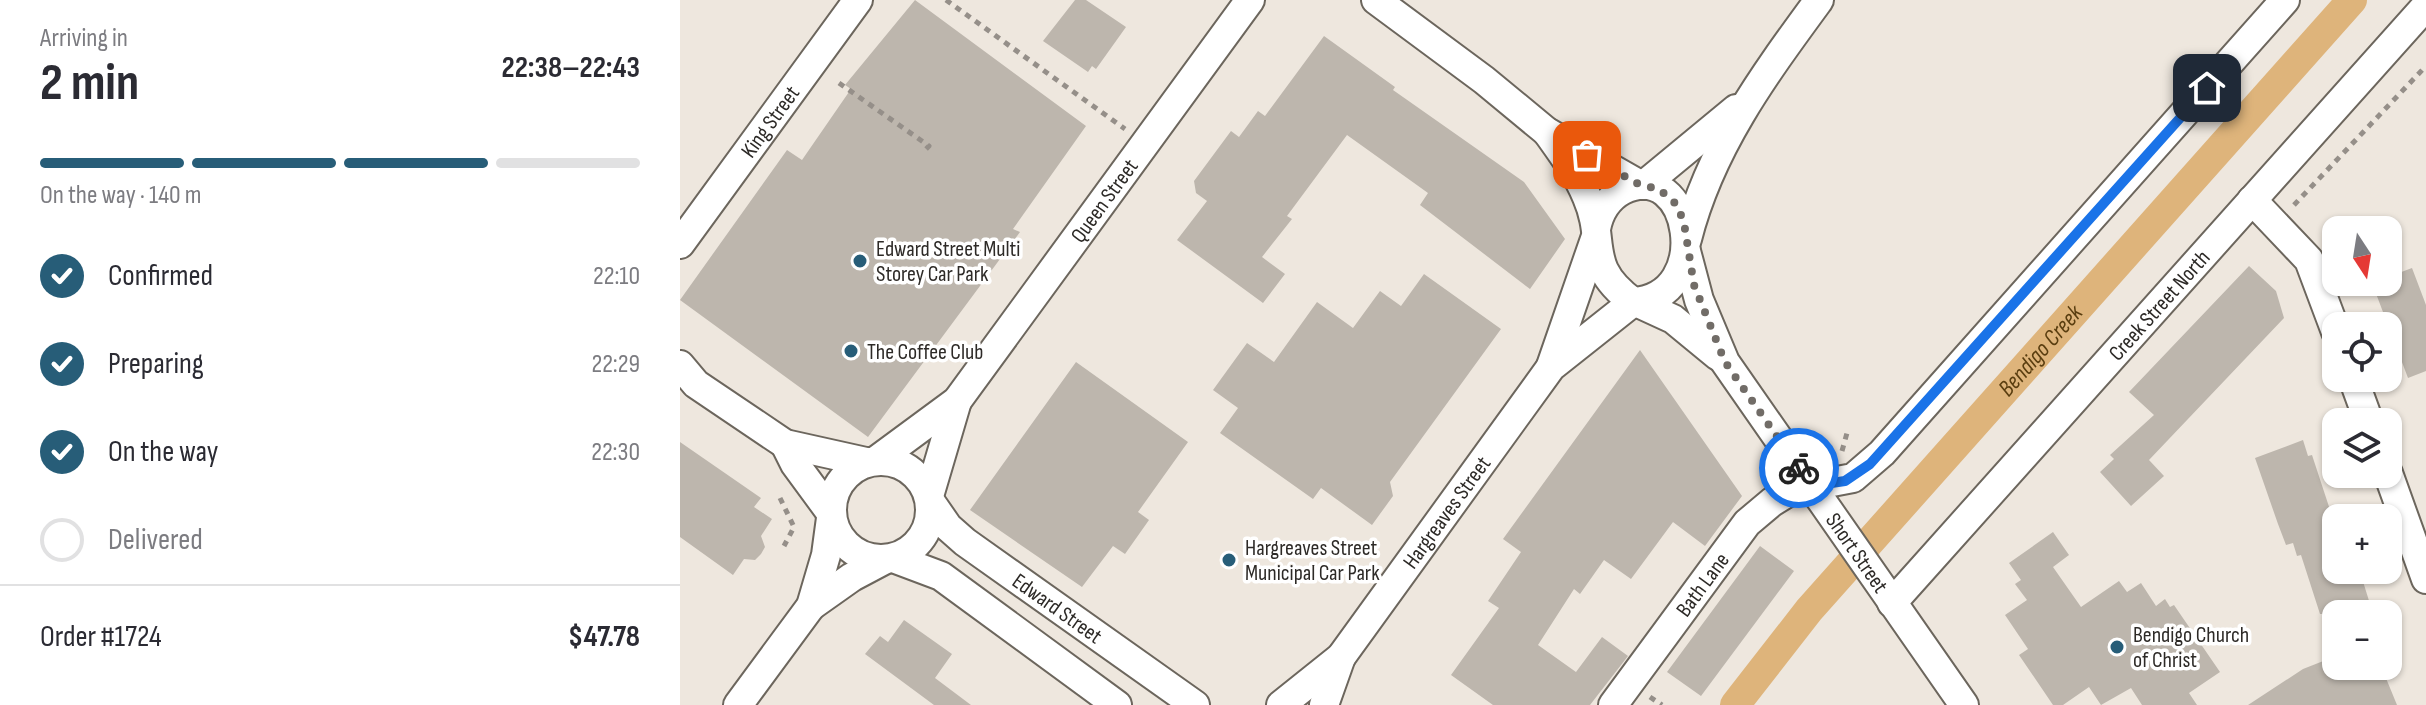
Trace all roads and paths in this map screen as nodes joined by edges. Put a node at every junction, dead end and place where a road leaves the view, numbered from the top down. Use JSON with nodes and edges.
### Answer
{"nodes":[{"id":1,"x":858,"y":0,"type":"edge"},
{"id":2,"x":946,"y":0,"type":"edge"},
{"id":3,"x":1250,"y":0,"type":"edge"},
{"id":4,"x":1376,"y":0,"type":"edge"},
{"id":5,"x":1819,"y":0,"type":"edge"},
{"id":6,"x":2285,"y":0,"type":"edge"},
{"id":7,"x":2426,"y":6,"type":"edge"},
{"id":8,"x":2426,"y":66,"type":"edge"},
{"id":9,"x":839,"y":83,"type":"dead end"},
{"id":10,"x":1746,"y":101,"type":"junction"},
{"id":11,"x":1547,"y":132,"type":"junction"},
{"id":12,"x":1145,"y":144,"type":"junction"},
{"id":13,"x":925,"y":150,"type":"dead end"},
{"id":14,"x":1642,"y":185,"type":"junction"},
{"id":15,"x":2252,"y":200,"type":"junction"},
{"id":16,"x":2285,"y":215,"type":"dead end"},
{"id":17,"x":1596,"y":234,"type":"junction"},
{"id":18,"x":681,"y":245,"type":"edge"},
{"id":19,"x":1686,"y":248,"type":"junction"},
{"id":20,"x":1634,"y":302,"type":"junction"},
{"id":21,"x":2328,"y":312,"type":"edge"},
{"id":22,"x":1725,"y":362,"type":"junction"},
{"id":23,"x":1551,"y":367,"type":"junction"},
{"id":24,"x":685,"y":377,"type":"edge"},
{"id":25,"x":957,"y":401,"type":"junction"},
{"id":26,"x":785,"y":444,"type":"junction"},
{"id":27,"x":871,"y":461,"type":"junction"},
{"id":28,"x":1810,"y":483,"type":"junction"},
{"id":29,"x":2393,"y":488,"type":"edge"},
{"id":30,"x":780,"y":498,"type":"dead end"},
{"id":31,"x":929,"y":499,"type":"junction"},
{"id":32,"x":831,"y":516,"type":"junction"},
{"id":33,"x":784,"y":546,"type":"dead end"},
{"id":34,"x":890,"y":559,"type":"junction"},
{"id":35,"x":2426,"y":579,"type":"edge"},
{"id":36,"x":1886,"y":594,"type":"junction"},
{"id":37,"x":811,"y":606,"type":"junction"},
{"id":38,"x":1341,"y":657,"type":"junction"},
{"id":39,"x":738,"y":705,"type":"edge"},
{"id":40,"x":1117,"y":705,"type":"edge"},
{"id":41,"x":1195,"y":705,"type":"edge"},
{"id":42,"x":1281,"y":705,"type":"edge"},
{"id":43,"x":1324,"y":705,"type":"edge"},
{"id":44,"x":1613,"y":705,"type":"edge"},
{"id":45,"x":1964,"y":705,"type":"edge"}],
"edges":[{"from":1,"to":18,"type":"street","name":"King Street"},
{"from":2,"to":12,"type":"path"},
{"from":3,"to":12,"type":"street","name":"Queen Street"},
{"from":4,"to":11,"type":"street"},
{"from":5,"to":10,"type":"street"},
{"from":6,"to":28,"type":"street"},
{"from":7,"to":15,"type":"street","name":"Creek Street North"},
{"from":8,"to":16,"type":"path"},
{"from":9,"to":13,"type":"path"},
{"from":10,"to":14,"type":"street"},
{"from":10,"to":19,"type":"street"},
{"from":11,"to":14,"type":"street"},
{"from":11,"to":17,"type":"street"},
{"from":12,"to":25,"type":"street","name":"Queen Street"},
{"from":14,"to":17,"type":"street"},
{"from":14,"to":19,"type":"street"},
{"from":15,"to":21,"type":"street"},
{"from":15,"to":36,"type":"street","name":"Creek Street North"},
{"from":17,"to":20,"type":"street"},
{"from":17,"to":23,"type":"street","name":"Hargreaves Street"},
{"from":19,"to":20,"type":"street"},
{"from":19,"to":22,"type":"street","name":"Short Street"},
{"from":20,"to":22,"type":"street","name":"Short Street"},
{"from":20,"to":23,"type":"street","name":"Hargreaves Street"},
{"from":22,"to":28,"type":"street","name":"Short Street"},
{"from":23,"to":38,"type":"street","name":"Hargreaves Street"},
{"from":24,"to":26,"type":"street"},
{"from":25,"to":27,"type":"street","name":"Queen Street"},
{"from":25,"to":31,"type":"street","name":"Queen Street"},
{"from":26,"to":27,"type":"street"},
{"from":26,"to":32,"type":"street"},
{"from":27,"to":31,"type":"street"},
{"from":27,"to":32,"type":"street"},
{"from":28,"to":36,"type":"street","name":"Short Street"},
{"from":28,"to":44,"type":"street","name":"Bath Lane"},
{"from":29,"to":35,"type":"street"},
{"from":30,"to":33,"type":"path"},
{"from":31,"to":34,"type":"street"},
{"from":31,"to":41,"type":"street","name":"Edward Street"},
{"from":32,"to":34,"type":"street"},
{"from":32,"to":37,"type":"street"},
{"from":34,"to":37,"type":"street"},
{"from":34,"to":40,"type":"street","name":"Edward Street"},
{"from":36,"to":45,"type":"street","name":"Short Street"},
{"from":37,"to":39,"type":"street"},
{"from":38,"to":42,"type":"street","name":"Hargreaves Street"},
{"from":38,"to":43,"type":"street","name":"Hargreaves Street"}]}
